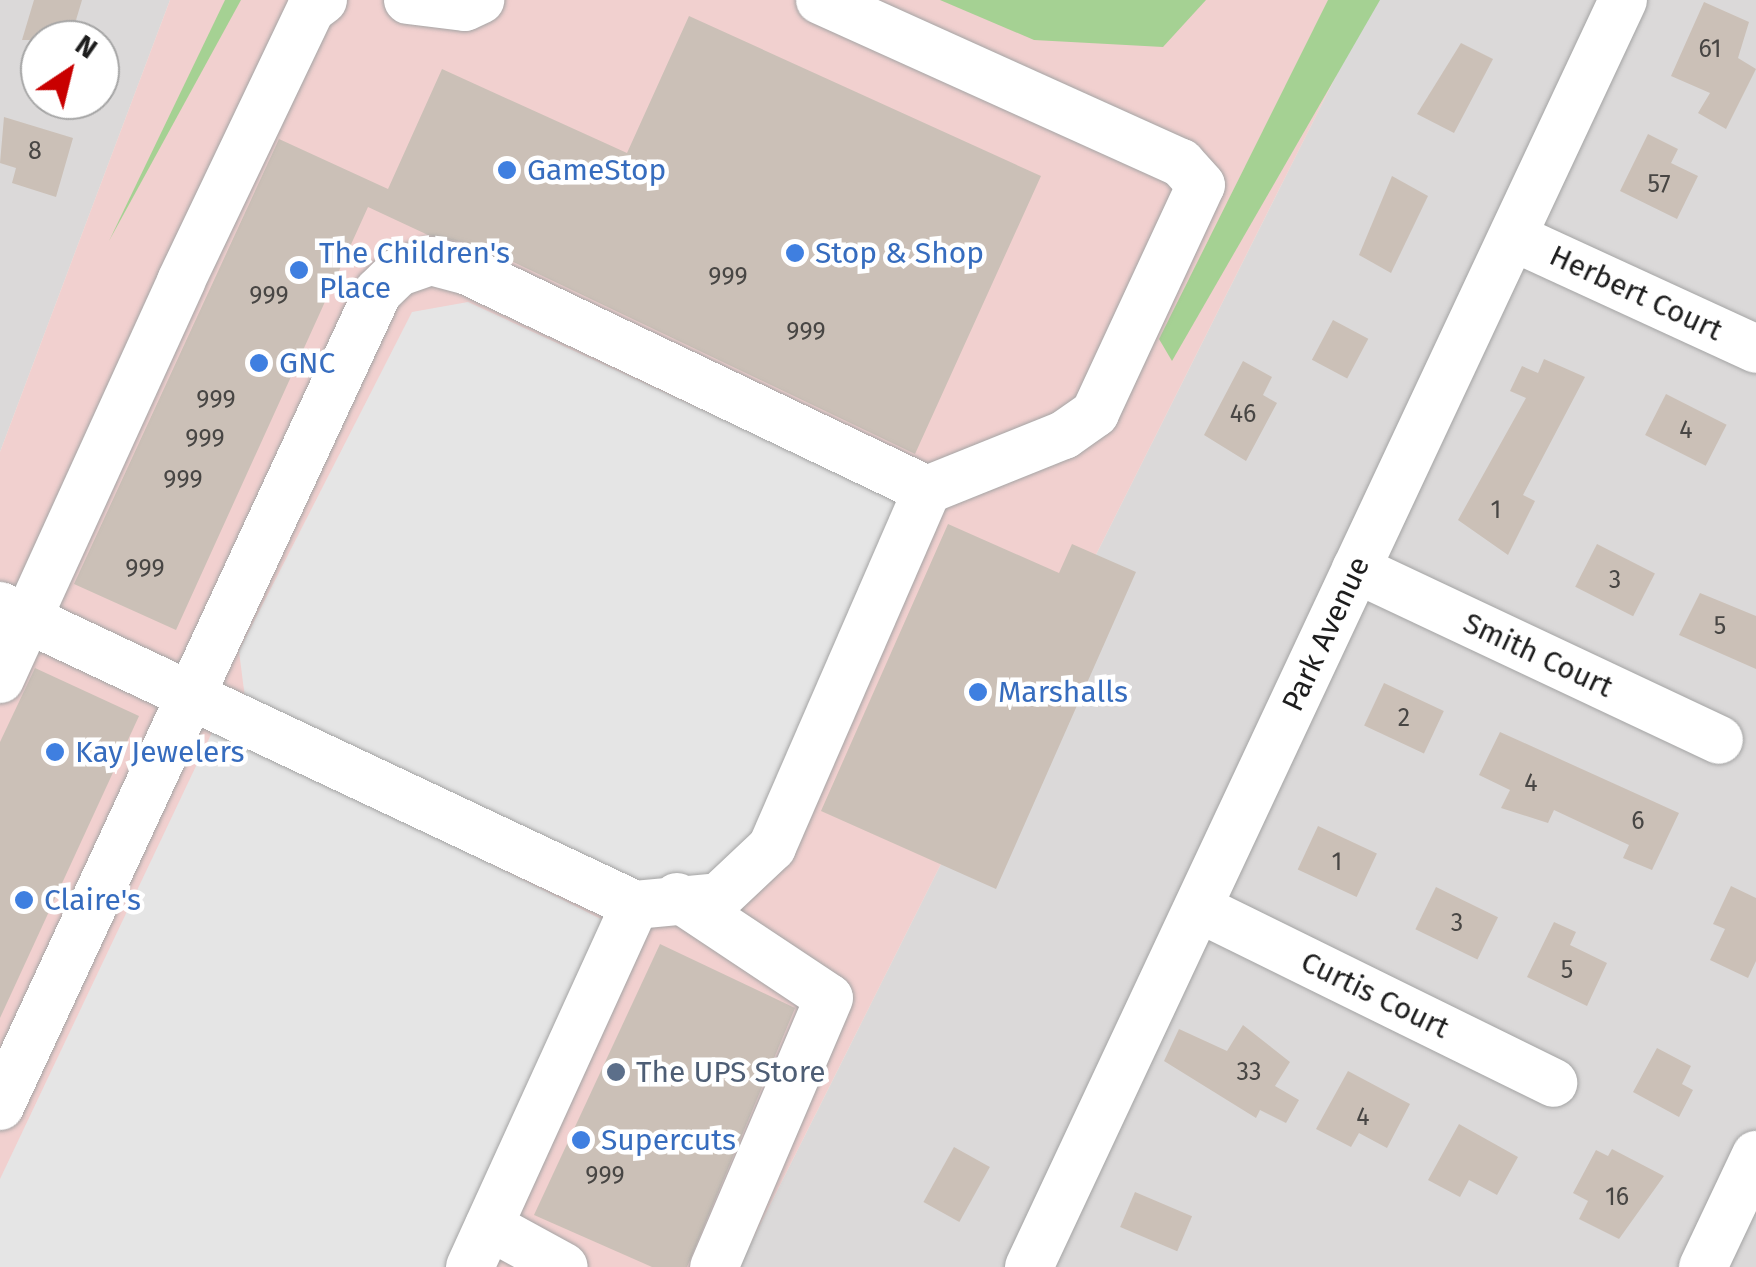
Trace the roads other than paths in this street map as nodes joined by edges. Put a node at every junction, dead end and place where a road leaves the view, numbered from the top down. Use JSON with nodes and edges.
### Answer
{"nodes":[{"id":1,"x":322,"y":0,"type":"edge"},
{"id":2,"x":408,"y":0,"type":"edge"},
{"id":3,"x":480,"y":0,"type":"edge"},
{"id":4,"x":820,"y":0,"type":"edge"},
{"id":5,"x":1623,"y":0,"type":"edge"},
{"id":6,"x":1515,"y":238,"type":"junction"},
{"id":7,"x":1756,"y":349,"type":"edge"},
{"id":8,"x":927,"y":490,"type":"junction"},
{"id":9,"x":1356,"y":570,"type":"junction"},
{"id":10,"x":14,"y":612,"type":"edge"},
{"id":11,"x":0,"y":678,"type":"edge"},
{"id":12,"x":191,"y":697,"type":"junction"},
{"id":13,"x":1719,"y":740,"type":"dead end"},
{"id":14,"x":656,"y":901,"type":"junction"},
{"id":15,"x":1198,"y":908,"type":"junction"},
{"id":16,"x":1553,"y":1082,"type":"dead end"},
{"id":17,"x":0,"y":1106,"type":"edge"},
{"id":18,"x":1756,"y":1156,"type":"edge"},
{"id":19,"x":480,"y":1246,"type":"edge"},
{"id":20,"x":1045,"y":1262,"type":"edge"},
{"id":21,"x":564,"y":1267,"type":"edge"},
{"id":22,"x":714,"y":1267,"type":"edge"},
{"id":23,"x":1703,"y":1267,"type":"edge"}],
"edges":[{"from":1,"to":10,"type":"street"},
{"from":2,"to":3,"type":"street"},
{"from":4,"to":8,"type":"street"},
{"from":5,"to":6,"type":"street","name":"Park Avenue"},
{"from":6,"to":7,"type":"street","name":"Herbert Court"},
{"from":6,"to":9,"type":"street","name":"Park Avenue"},
{"from":8,"to":12,"type":"street"},
{"from":8,"to":14,"type":"street"},
{"from":9,"to":13,"type":"street","name":"Smith Court"},
{"from":9,"to":15,"type":"street","name":"Park Avenue"},
{"from":10,"to":11,"type":"street"},
{"from":10,"to":12,"type":"street"},
{"from":12,"to":14,"type":"street"},
{"from":12,"to":17,"type":"street"},
{"from":14,"to":19,"type":"street"},
{"from":14,"to":22,"type":"street"},
{"from":15,"to":16,"type":"street","name":"Curtis Court"},
{"from":15,"to":20,"type":"street","name":"Park Avenue"},
{"from":18,"to":23,"type":"street"},
{"from":19,"to":21,"type":"street"}]}
